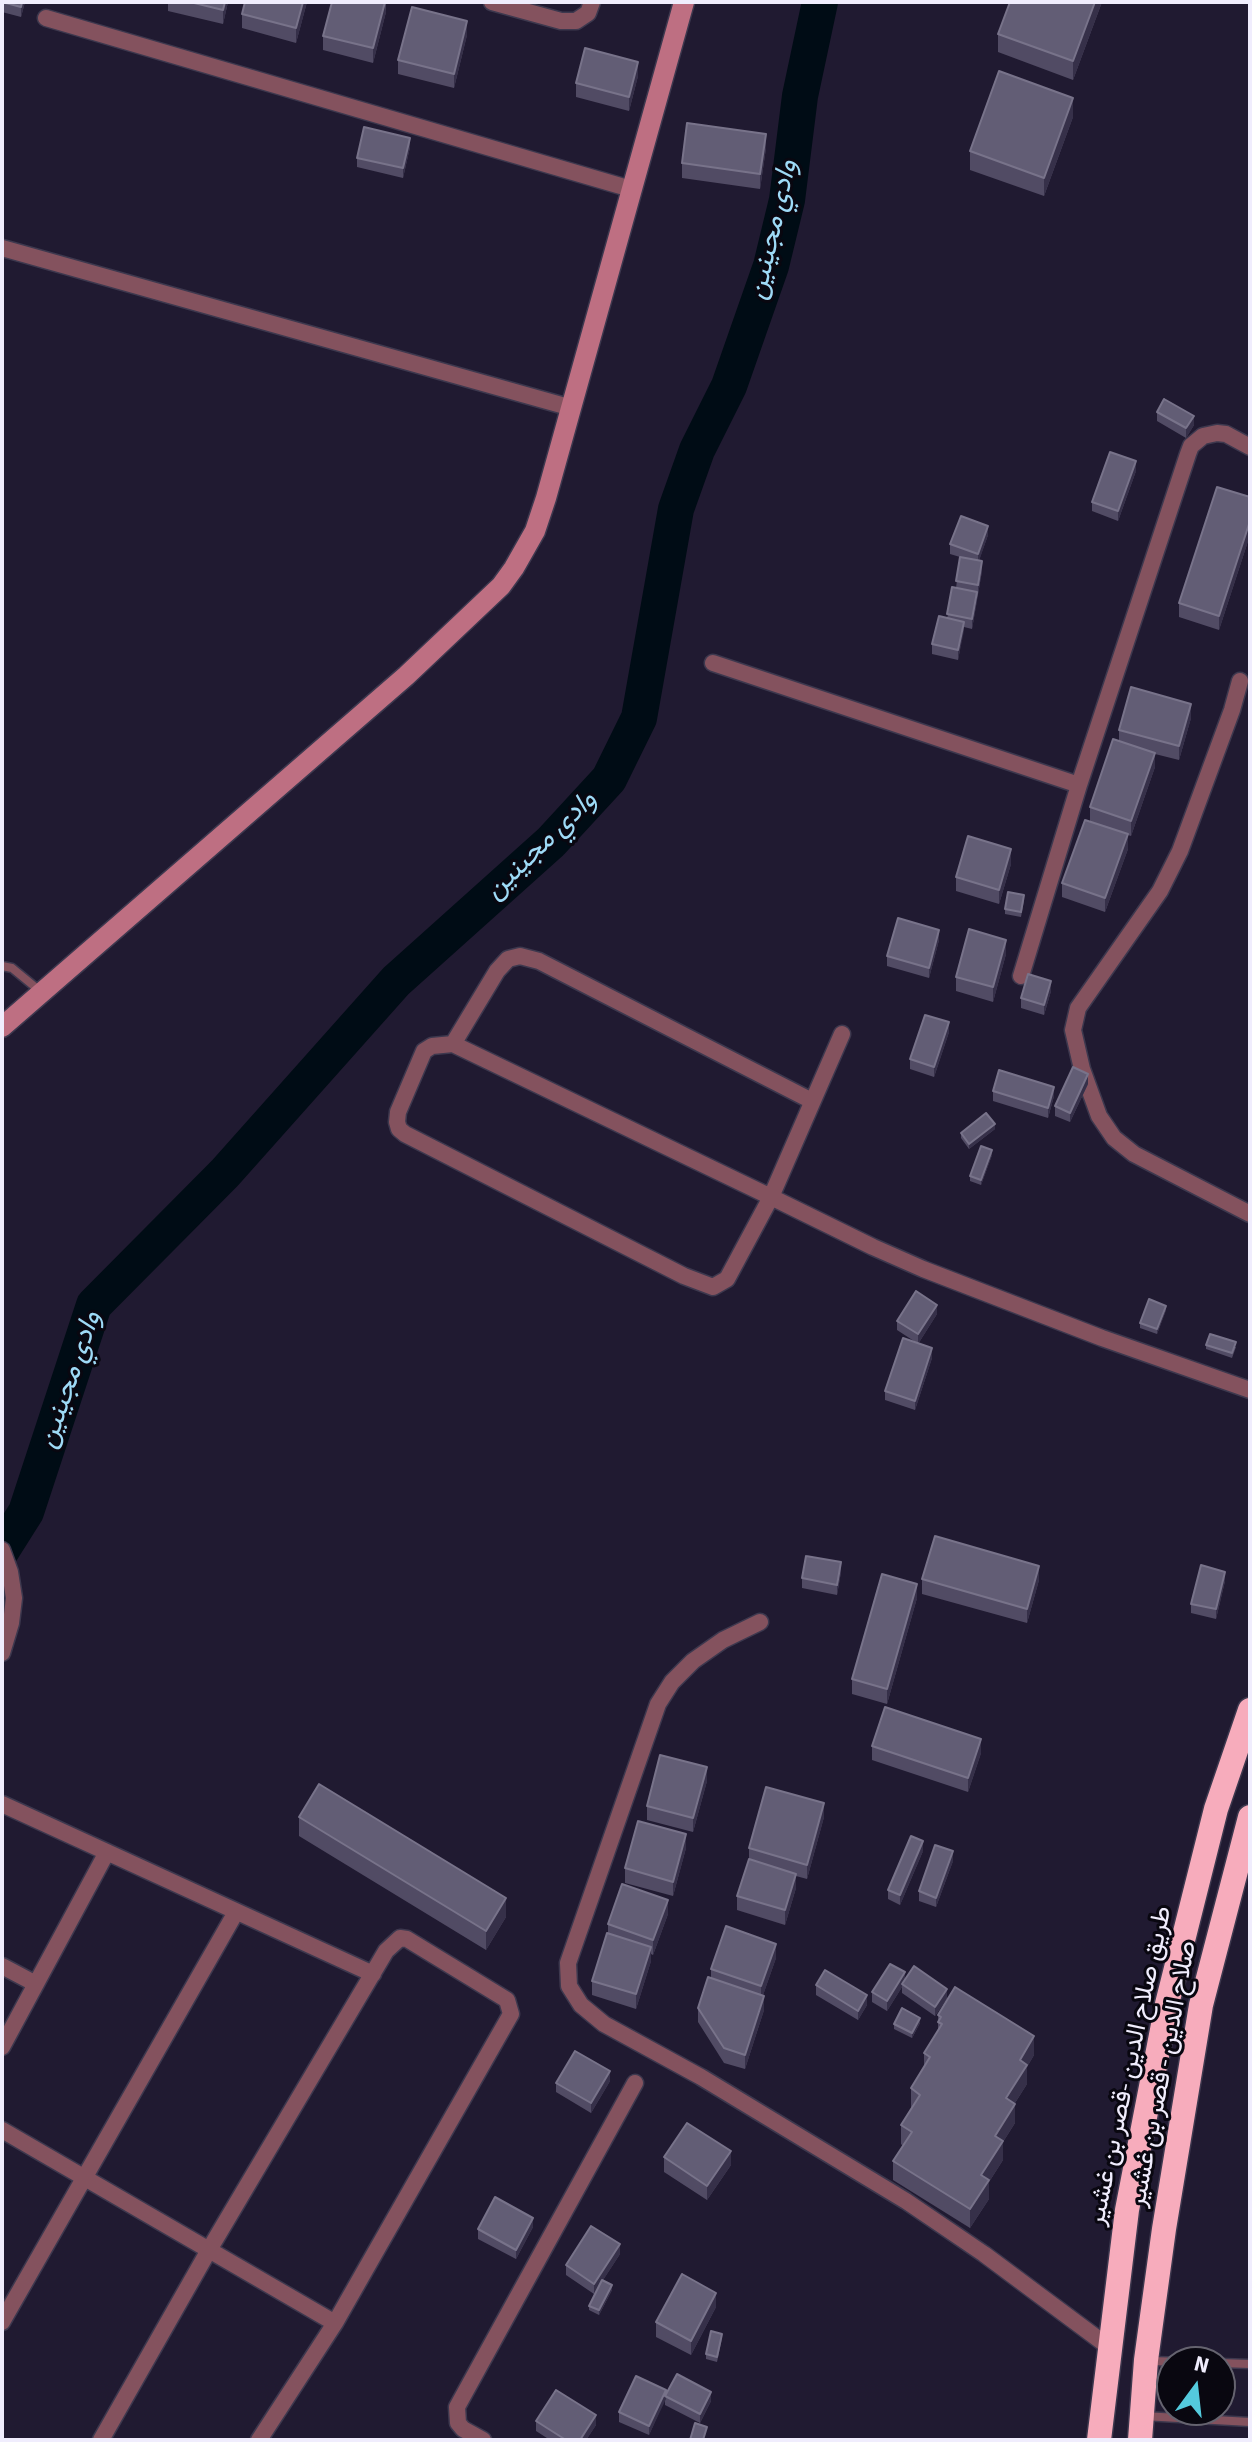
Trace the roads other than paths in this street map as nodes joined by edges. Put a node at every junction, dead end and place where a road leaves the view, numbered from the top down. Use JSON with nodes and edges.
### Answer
{"nodes":[{"id":1,"x":492,"y":2,"type":"edge"},
{"id":2,"x":592,"y":2,"type":"edge"},
{"id":3,"x":684,"y":2,"type":"edge"},
{"id":4,"x":46,"y":18,"type":"dead end"},
{"id":5,"x":631,"y":189,"type":"junction"},
{"id":6,"x":2,"y":248,"type":"edge"},
{"id":7,"x":572,"y":408,"type":"junction"},
{"id":8,"x":1250,"y":447,"type":"edge"},
{"id":9,"x":713,"y":663,"type":"dead end"},
{"id":10,"x":1240,"y":681,"type":"dead end"},
{"id":11,"x":1079,"y":785,"type":"junction"},
{"id":12,"x":2,"y":966,"type":"edge"},
{"id":13,"x":1021,"y":976,"type":"dead end"},
{"id":14,"x":40,"y":991,"type":"junction"},
{"id":15,"x":2,"y":1027,"type":"edge"},
{"id":16,"x":842,"y":1034,"type":"dead end"},
{"id":17,"x":453,"y":1044,"type":"junction"},
{"id":18,"x":812,"y":1101,"type":"junction"},
{"id":19,"x":771,"y":1197,"type":"junction"},
{"id":20,"x":1250,"y":1214,"type":"edge"},
{"id":21,"x":1250,"y":1390,"type":"edge"},
{"id":22,"x":2,"y":1550,"type":"edge"},
{"id":23,"x":760,"y":1622,"type":"dead end"},
{"id":24,"x":2,"y":1653,"type":"edge"},
{"id":25,"x":1250,"y":1710,"type":"edge"},
{"id":26,"x":2,"y":1804,"type":"edge"},
{"id":27,"x":1250,"y":1817,"type":"edge"},
{"id":28,"x":107,"y":1852,"type":"junction"},
{"id":29,"x":236,"y":1912,"type":"junction"},
{"id":30,"x":2,"y":1966,"type":"edge"},
{"id":31,"x":373,"y":1974,"type":"junction"},
{"id":32,"x":36,"y":1984,"type":"junction"},
{"id":33,"x":2,"y":2047,"type":"edge"},
{"id":34,"x":635,"y":2083,"type":"dead end"},
{"id":35,"x":2,"y":2130,"type":"edge"},
{"id":36,"x":85,"y":2178,"type":"junction"},
{"id":37,"x":209,"y":2250,"type":"junction"},
{"id":38,"x":2,"y":2322,"type":"edge"},
{"id":39,"x":335,"y":2323,"type":"junction"},
{"id":40,"x":1109,"y":2347,"type":"junction"},
{"id":41,"x":1146,"y":2360,"type":"junction"},
{"id":42,"x":1156,"y":2361,"type":"edge"},
{"id":43,"x":1250,"y":2422,"type":"edge"},
{"id":44,"x":1141,"y":2428,"type":"edge"},
{"id":45,"x":101,"y":2440,"type":"edge"},
{"id":46,"x":259,"y":2440,"type":"edge"},
{"id":47,"x":483,"y":2440,"type":"edge"},
{"id":48,"x":1099,"y":2440,"type":"edge"}],
"edges":[{"from":1,"to":2,"type":"street"},
{"from":3,"to":5,"type":"street"},
{"from":4,"to":5,"type":"street"},
{"from":5,"to":7,"type":"street"},
{"from":6,"to":7,"type":"street"},
{"from":7,"to":14,"type":"street"},
{"from":8,"to":11,"type":"street"},
{"from":9,"to":11,"type":"street"},
{"from":10,"to":20,"type":"street"},
{"from":11,"to":13,"type":"street"},
{"from":12,"to":14,"type":"lane"},
{"from":14,"to":15,"type":"street"},
{"from":16,"to":18,"type":"street"},
{"from":17,"to":18,"type":"street"},
{"from":17,"to":19,"type":"street"},
{"from":17,"to":19,"type":"street"},
{"from":18,"to":19,"type":"street"},
{"from":19,"to":21,"type":"street"},
{"from":22,"to":24,"type":"street"},
{"from":23,"to":40,"type":"street"},
{"from":25,"to":40,"type":"highway","name":"طريق صلاح الدين -قصر بن غشير"},
{"from":26,"to":28,"type":"street"},
{"from":27,"to":41,"type":"highway","name":"صلاح الدين - قصر بن غشير"},
{"from":28,"to":29,"type":"street"},
{"from":28,"to":32,"type":"street"},
{"from":29,"to":31,"type":"street"},
{"from":29,"to":36,"type":"street"},
{"from":30,"to":32,"type":"street"},
{"from":31,"to":37,"type":"street"},
{"from":31,"to":39,"type":"street"},
{"from":32,"to":33,"type":"street"},
{"from":34,"to":47,"type":"street"},
{"from":35,"to":36,"type":"street"},
{"from":36,"to":37,"type":"street"},
{"from":36,"to":38,"type":"street"},
{"from":37,"to":39,"type":"street"},
{"from":37,"to":45,"type":"street"},
{"from":39,"to":46,"type":"street"},
{"from":40,"to":48,"type":"highway","name":"طريق صلاح الدين -قصر بن غشير"},
{"from":41,"to":42,"type":"lane"},
{"from":41,"to":44,"type":"highway","name":"صلاح الدين - قصر بن غشير"},
{"from":43,"to":44,"type":"lane"}]}
